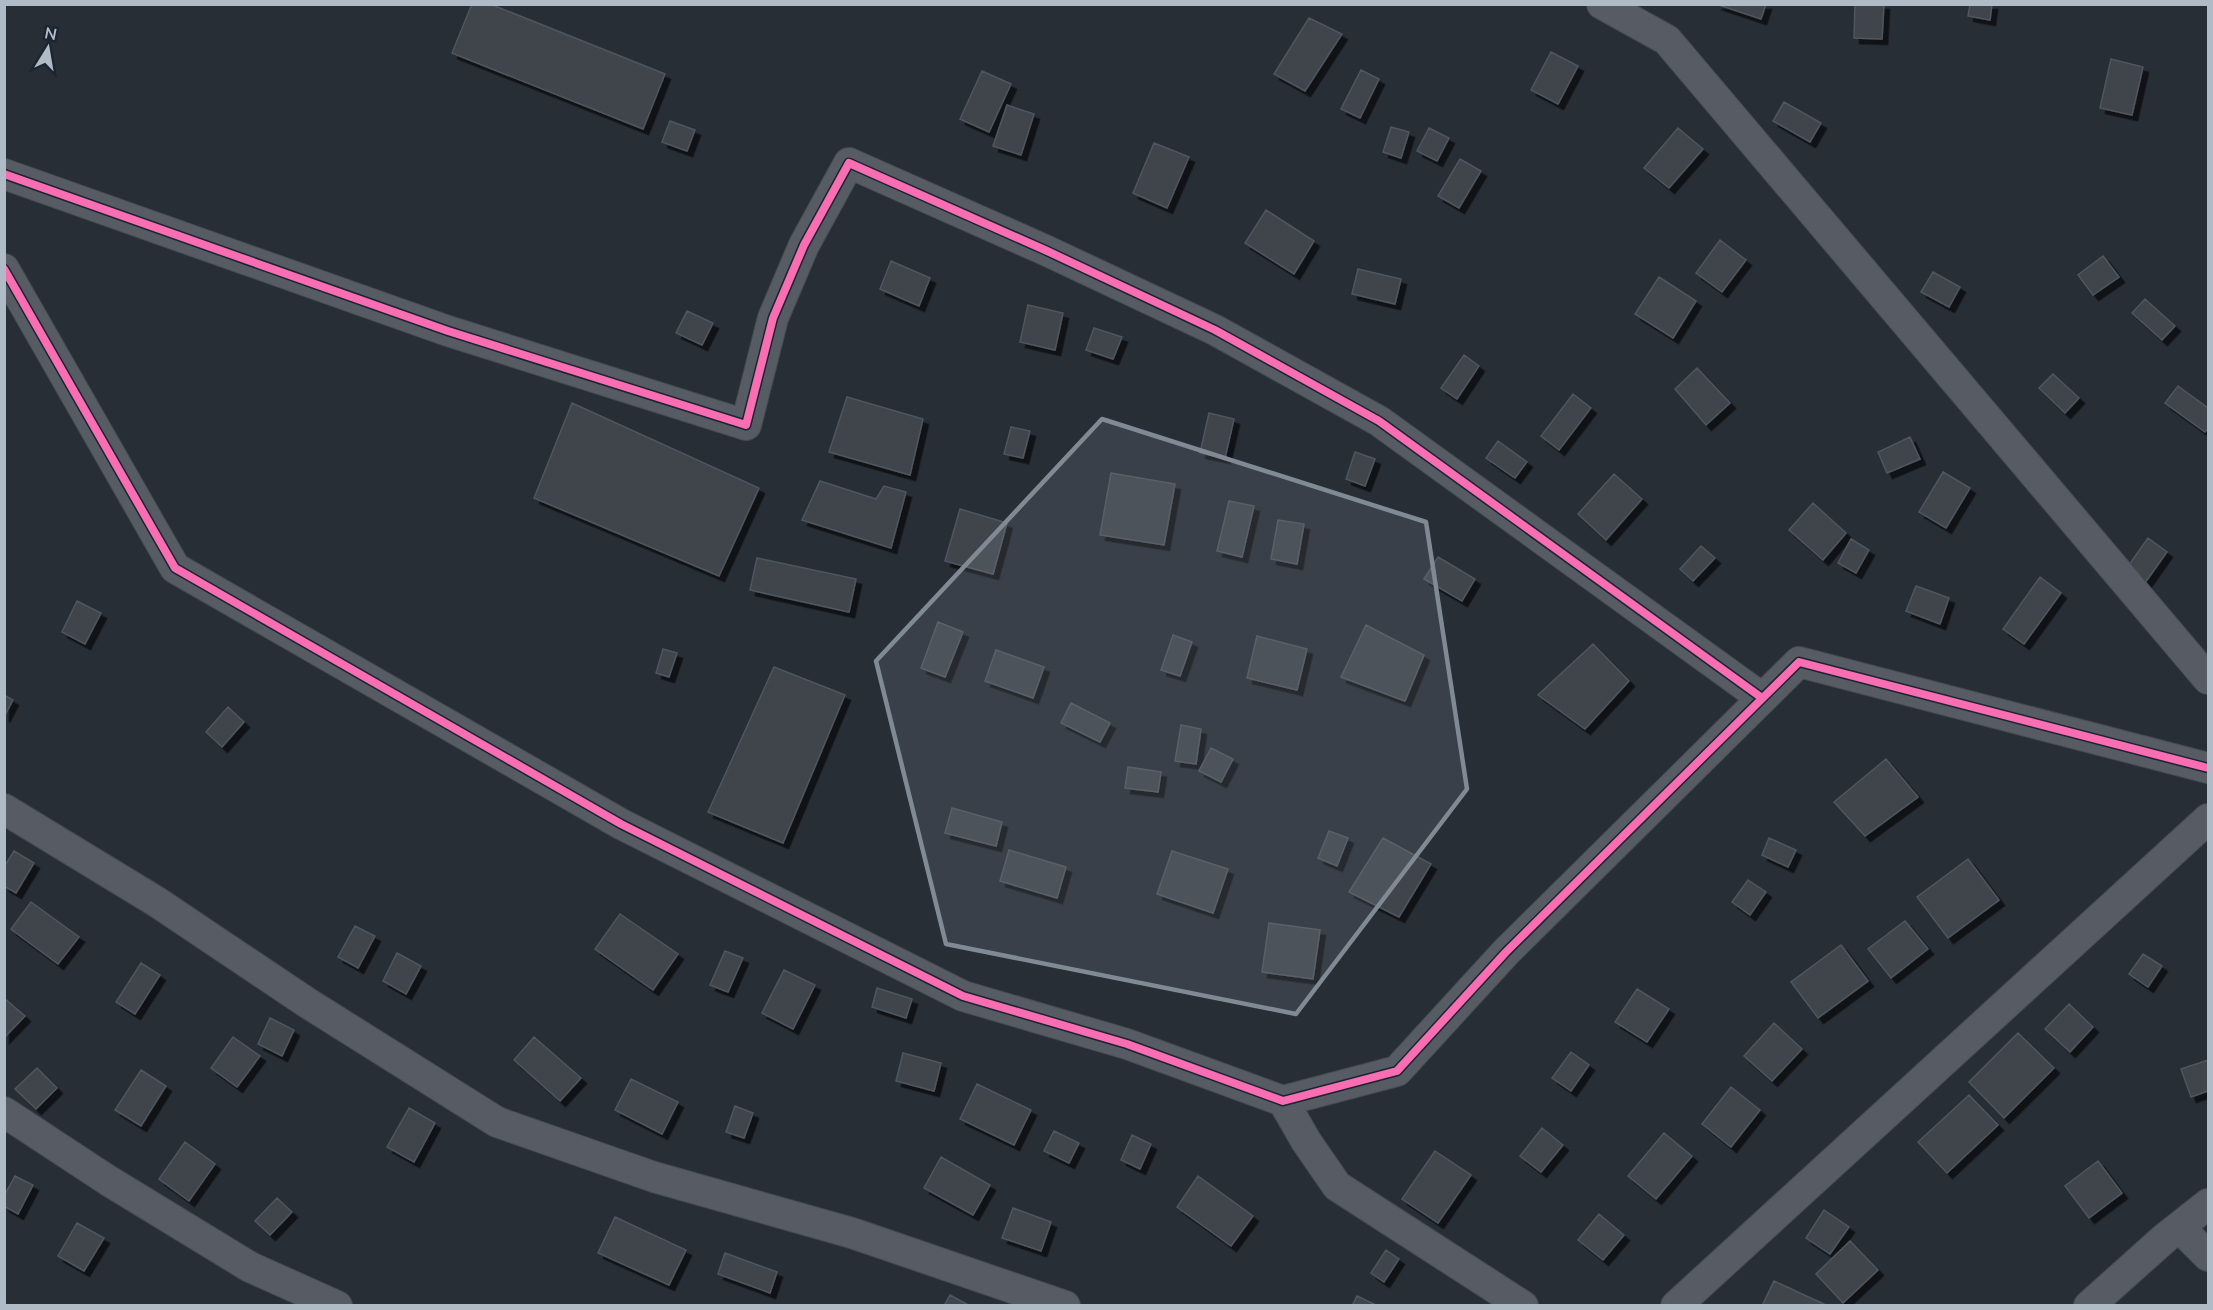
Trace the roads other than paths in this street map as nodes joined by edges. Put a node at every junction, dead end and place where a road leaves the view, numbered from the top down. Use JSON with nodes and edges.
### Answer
{"nodes":[{"id":1,"x":1602,"y":4,"type":"edge"},
{"id":2,"x":4,"y":174,"type":"edge"},
{"id":3,"x":4,"y":269,"type":"edge"},
{"id":4,"x":2208,"y":679,"type":"edge"},
{"id":5,"x":1762,"y":699,"type":"junction"},
{"id":6,"x":2208,"y":768,"type":"edge"},
{"id":7,"x":4,"y":809,"type":"edge"},
{"id":8,"x":2208,"y":819,"type":"edge"},
{"id":9,"x":1284,"y":1101,"type":"junction"},
{"id":10,"x":4,"y":1112,"type":"edge"},
{"id":11,"x":2208,"y":1204,"type":"edge"},
{"id":12,"x":2179,"y":1227,"type":"junction"},
{"id":13,"x":2208,"y":1256,"type":"edge"},
{"id":14,"x":337,"y":1305,"type":"edge"},
{"id":15,"x":1065,"y":1305,"type":"edge"},
{"id":16,"x":1522,"y":1305,"type":"edge"},
{"id":17,"x":1676,"y":1305,"type":"edge"},
{"id":18,"x":2089,"y":1305,"type":"edge"}],
"edges":[{"from":1,"to":4,"type":"street"},
{"from":2,"to":5,"type":"street"},
{"from":3,"to":9,"type":"street"},
{"from":5,"to":6,"type":"street"},
{"from":5,"to":9,"type":"street"},
{"from":7,"to":15,"type":"street"},
{"from":8,"to":17,"type":"street"},
{"from":9,"to":16,"type":"street"},
{"from":10,"to":14,"type":"street"},
{"from":11,"to":12,"type":"street"},
{"from":12,"to":13,"type":"street"},
{"from":12,"to":18,"type":"street"}]}
